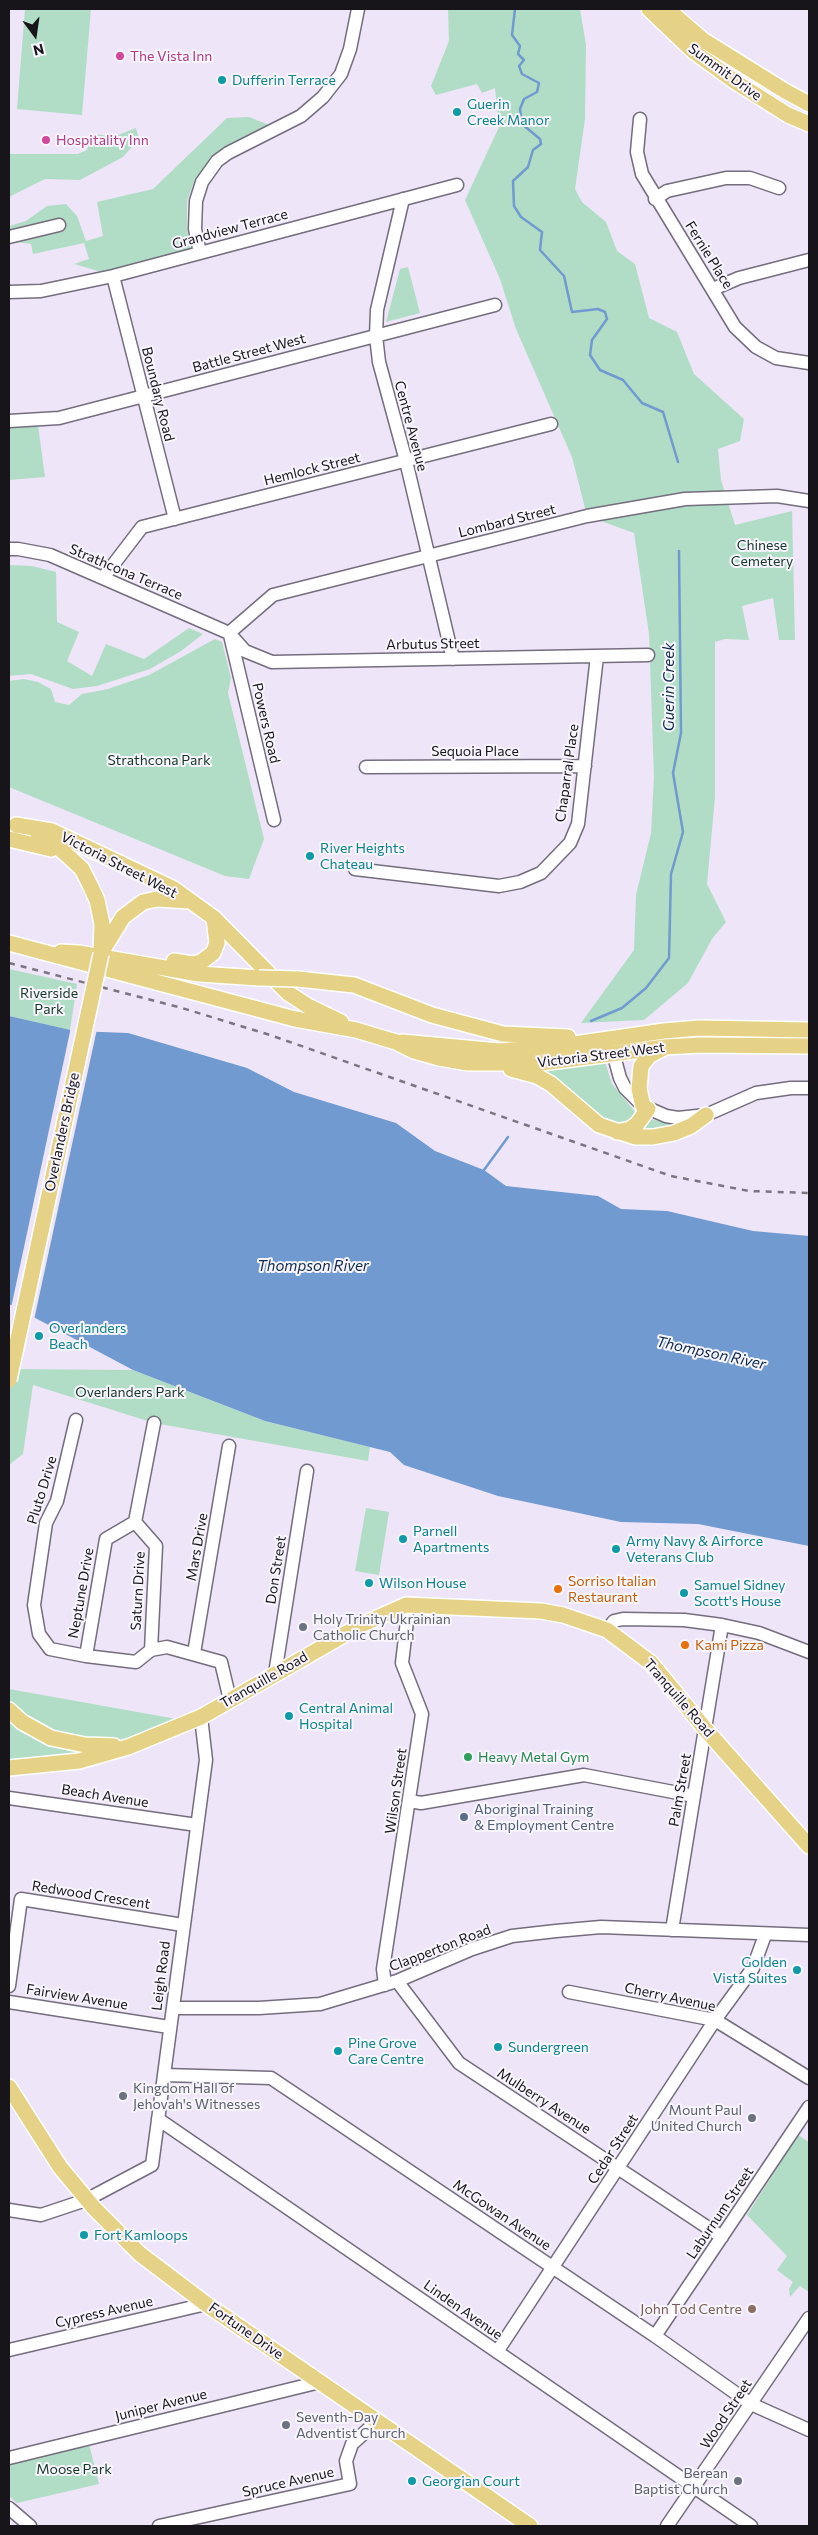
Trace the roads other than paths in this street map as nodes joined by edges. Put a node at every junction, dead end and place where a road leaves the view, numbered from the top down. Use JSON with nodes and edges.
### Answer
{"nodes":[{"id":1,"x":358,"y":9,"type":"edge"},
{"id":2,"x":649,"y":9,"type":"edge"},
{"id":3,"x":666,"y":9,"type":"edge"},
{"id":4,"x":807,"y":102,"type":"edge"},
{"id":5,"x":640,"y":119,"type":"dead end"},
{"id":6,"x":809,"y":126,"type":"edge"},
{"id":7,"x":457,"y":185,"type":"dead end"},
{"id":8,"x":779,"y":188,"type":"dead end"},
{"id":9,"x":403,"y":199,"type":"junction"},
{"id":10,"x":655,"y":199,"type":"junction"},
{"id":11,"x":59,"y":225,"type":"dead end"},
{"id":12,"x":9,"y":237,"type":"edge"},
{"id":13,"x":200,"y":253,"type":"junction"},
{"id":14,"x":809,"y":260,"type":"edge"},
{"id":15,"x":113,"y":276,"type":"junction"},
{"id":16,"x":713,"y":289,"type":"junction"},
{"id":17,"x":9,"y":292,"type":"edge"},
{"id":18,"x":495,"y":306,"type":"dead end"},
{"id":19,"x":376,"y":336,"type":"junction"},
{"id":20,"x":809,"y":363,"type":"edge"},
{"id":21,"x":144,"y":396,"type":"junction"},
{"id":22,"x":9,"y":421,"type":"edge"},
{"id":23,"x":551,"y":424,"type":"dead end"},
{"id":24,"x":406,"y":461,"type":"junction"},
{"id":25,"x":809,"y":501,"type":"edge"},
{"id":26,"x":175,"y":519,"type":"junction"},
{"id":27,"x":9,"y":549,"type":"edge"},
{"id":28,"x":428,"y":556,"type":"junction"},
{"id":29,"x":103,"y":578,"type":"junction"},
{"id":30,"x":229,"y":633,"type":"junction"},
{"id":31,"x":648,"y":655,"type":"dead end"},
{"id":32,"x":597,"y":656,"type":"junction"},
{"id":33,"x":452,"y":658,"type":"junction"},
{"id":34,"x":585,"y":766,"type":"junction"},
{"id":35,"x":366,"y":767,"type":"dead end"},
{"id":36,"x":274,"y":820,"type":"dead end"},
{"id":37,"x":11,"y":827,"type":"edge"},
{"id":38,"x":9,"y":839,"type":"edge"},
{"id":39,"x":61,"y":853,"type":"junction"},
{"id":40,"x":355,"y":869,"type":"dead end"},
{"id":41,"x":90,"y":885,"type":"joint"},
{"id":42,"x":189,"y":901,"type":"junction"},
{"id":43,"x":214,"y":918,"type":"junction"},
{"id":44,"x":9,"y":943,"type":"edge"},
{"id":45,"x":42,"y":951,"type":"junction"},
{"id":46,"x":101,"y":954,"type":"junction"},
{"id":47,"x":127,"y":961,"type":"junction"},
{"id":48,"x":356,"y":1030,"type":"junction"},
{"id":49,"x":809,"y":1030,"type":"edge"},
{"id":50,"x":610,"y":1038,"type":"junction"},
{"id":51,"x":396,"y":1042,"type":"junction"},
{"id":52,"x":809,"y":1046,"type":"edge"},
{"id":53,"x":665,"y":1047,"type":"junction"},
{"id":54,"x":613,"y":1054,"type":"junction"},
{"id":55,"x":492,"y":1065,"type":"junction"},
{"id":56,"x":809,"y":1088,"type":"edge"},
{"id":57,"x":645,"y":1107,"type":"junction"},
{"id":58,"x":706,"y":1115,"type":"junction"},
{"id":59,"x":617,"y":1132,"type":"junction"},
{"id":60,"x":9,"y":1380,"type":"edge"},
{"id":61,"x":76,"y":1420,"type":"dead end"},
{"id":62,"x":154,"y":1423,"type":"dead end"},
{"id":63,"x":229,"y":1446,"type":"dead end"},
{"id":64,"x":307,"y":1471,"type":"dead end"},
{"id":65,"x":134,"y":1522,"type":"junction"},
{"id":66,"x":406,"y":1605,"type":"junction"},
{"id":67,"x":722,"y":1625,"type":"junction"},
{"id":68,"x":607,"y":1630,"type":"junction"},
{"id":69,"x":151,"y":1650,"type":"junction"},
{"id":70,"x":809,"y":1652,"type":"edge"},
{"id":71,"x":194,"y":1653,"type":"junction"},
{"id":72,"x":86,"y":1656,"type":"junction"},
{"id":73,"x":275,"y":1674,"type":"junction"},
{"id":74,"x":230,"y":1700,"type":"junction"},
{"id":75,"x":9,"y":1710,"type":"edge"},
{"id":76,"x":201,"y":1717,"type":"junction"},
{"id":77,"x":706,"y":1730,"type":"junction"},
{"id":78,"x":128,"y":1747,"type":"junction"},
{"id":79,"x":9,"y":1768,"type":"edge"},
{"id":80,"x":694,"y":1796,"type":"junction"},
{"id":81,"x":9,"y":1798,"type":"edge"},
{"id":82,"x":410,"y":1801,"type":"junction"},
{"id":83,"x":197,"y":1825,"type":"junction"},
{"id":84,"x":809,"y":1846,"type":"edge"},
{"id":85,"x":183,"y":1924,"type":"junction"},
{"id":86,"x":672,"y":1930,"type":"junction"},
{"id":87,"x":765,"y":1935,"type":"junction"},
{"id":88,"x":809,"y":1935,"type":"edge"},
{"id":89,"x":398,"y":1981,"type":"junction"},
{"id":90,"x":385,"y":1985,"type":"junction"},
{"id":91,"x":9,"y":1986,"type":"edge"},
{"id":92,"x":569,"y":1992,"type":"dead end"},
{"id":93,"x":9,"y":2002,"type":"edge"},
{"id":94,"x":173,"y":2008,"type":"junction"},
{"id":95,"x":716,"y":2020,"type":"junction"},
{"id":96,"x":169,"y":2027,"type":"junction"},
{"id":97,"x":164,"y":2075,"type":"junction"},
{"id":98,"x":809,"y":2078,"type":"edge"},
{"id":99,"x":9,"y":2087,"type":"edge"},
{"id":100,"x":809,"y":2107,"type":"edge"},
{"id":101,"x":158,"y":2119,"type":"junction"},
{"id":102,"x":618,"y":2168,"type":"junction"},
{"id":103,"x":86,"y":2200,"type":"junction"},
{"id":104,"x":9,"y":2210,"type":"edge"},
{"id":105,"x":722,"y":2237,"type":"junction"},
{"id":106,"x":553,"y":2267,"type":"junction"},
{"id":107,"x":206,"y":2304,"type":"junction"},
{"id":108,"x":809,"y":2318,"type":"edge"},
{"id":109,"x":655,"y":2336,"type":"junction"},
{"id":110,"x":9,"y":2350,"type":"edge"},
{"id":111,"x":497,"y":2352,"type":"junction"},
{"id":112,"x":320,"y":2382,"type":"junction"},
{"id":113,"x":751,"y":2404,"type":"junction"},
{"id":114,"x":379,"y":2422,"type":"junction"},
{"id":115,"x":809,"y":2430,"type":"edge"},
{"id":116,"x":9,"y":2458,"type":"edge"},
{"id":117,"x":694,"y":2487,"type":"junction"},
{"id":118,"x":9,"y":2508,"type":"edge"},
{"id":119,"x":30,"y":2526,"type":"edge"},
{"id":120,"x":160,"y":2526,"type":"edge"},
{"id":121,"x":530,"y":2526,"type":"edge"},
{"id":122,"x":667,"y":2526,"type":"edge"},
{"id":123,"x":751,"y":2526,"type":"edge"}],
"edges":[{"from":1,"to":13,"type":"street"},
{"from":2,"to":6,"type":"main road","name":"Summit Drive"},
{"from":3,"to":4,"type":"main road","name":"Summit Drive"},
{"from":5,"to":10,"type":"street","name":"Fernie Place"},
{"from":7,"to":9,"type":"street","name":"Grandview Terrace"},
{"from":8,"to":10,"type":"street"},
{"from":9,"to":13,"type":"street","name":"Grandview Terrace"},
{"from":9,"to":19,"type":"street","name":"Centre Avenue"},
{"from":10,"to":16,"type":"street","name":"Fernie Place"},
{"from":11,"to":12,"type":"street"},
{"from":13,"to":15,"type":"street","name":"Grandview Terrace"},
{"from":14,"to":16,"type":"street"},
{"from":15,"to":17,"type":"street","name":"Grandview Terrace"},
{"from":15,"to":21,"type":"street","name":"Boundary Road"},
{"from":16,"to":20,"type":"street","name":"Fernie Place"},
{"from":18,"to":19,"type":"street","name":"Battle Street West"},
{"from":19,"to":21,"type":"street","name":"Battle Street West"},
{"from":19,"to":24,"type":"street","name":"Centre Avenue"},
{"from":21,"to":22,"type":"street","name":"Battle Street West"},
{"from":21,"to":26,"type":"street","name":"Boundary Road"},
{"from":23,"to":24,"type":"street","name":"Hemlock Street"},
{"from":24,"to":26,"type":"street","name":"Hemlock Street"},
{"from":24,"to":28,"type":"street","name":"Centre Avenue"},
{"from":25,"to":28,"type":"street","name":"Lombard Street"},
{"from":26,"to":29,"type":"street","name":"Hemlock Street"},
{"from":27,"to":29,"type":"street","name":"Strathcona Terrace"},
{"from":28,"to":30,"type":"street","name":"Lombard Street"},
{"from":28,"to":33,"type":"street","name":"Centre Avenue"},
{"from":29,"to":30,"type":"street","name":"Strathcona Terrace"},
{"from":30,"to":33,"type":"street","name":"Arbutus Street"},
{"from":30,"to":36,"type":"street","name":"Powers Road"},
{"from":31,"to":32,"type":"street","name":"Arbutus Street"},
{"from":32,"to":33,"type":"street","name":"Arbutus Street"},
{"from":32,"to":34,"type":"street","name":"Chaparral Place"},
{"from":34,"to":35,"type":"street","name":"Sequoia Place"},
{"from":34,"to":40,"type":"street","name":"Chaparral Place"},
{"from":37,"to":39,"type":"main road"},
{"from":37,"to":42,"type":"main road","name":"Victoria Street West"},
{"from":38,"to":39,"type":"main road"},
{"from":39,"to":41,"type":"main road","name":"Victoria Street West"},
{"from":41,"to":46,"type":"main road","name":"Overlanders Bridge"},
{"from":42,"to":43,"type":"main road","name":"Victoria Street West"},
{"from":42,"to":46,"type":"main road"},
{"from":43,"to":47,"type":"main road"},
{"from":43,"to":48,"type":"main road","name":"Victoria Street West"},
{"from":44,"to":45,"type":"main road","name":"Victoria Street West"},
{"from":45,"to":47,"type":"main road"},
{"from":45,"to":48,"type":"main road","name":"Victoria Street West"},
{"from":46,"to":60,"type":"main road","name":"Overlanders Bridge","bridge":true},
{"from":47,"to":50,"type":"main road","bridge":true},
{"from":48,"to":51,"type":"main road","name":"Victoria Street West"},
{"from":49,"to":50,"type":"main road","name":"Victoria Street West"},
{"from":50,"to":51,"type":"main road","name":"Victoria Street West"},
{"from":50,"to":54,"type":"street"},
{"from":51,"to":55,"type":"main road","name":"Victoria Street West"},
{"from":52,"to":53,"type":"main road","name":"Victoria Street West"},
{"from":53,"to":54,"type":"main road","name":"Victoria Street West"},
{"from":53,"to":57,"type":"main road"},
{"from":54,"to":55,"type":"main road","name":"Victoria Street West"},
{"from":54,"to":57,"type":"street"},
{"from":55,"to":59,"type":"main road"},
{"from":56,"to":58,"type":"street"},
{"from":57,"to":58,"type":"street"},
{"from":57,"to":59,"type":"main road"},
{"from":58,"to":59,"type":"main road"},
{"from":61,"to":72,"type":"street","name":"Pluto Drive"},
{"from":62,"to":65,"type":"street"},
{"from":63,"to":71,"type":"street","name":"Mars Drive"},
{"from":64,"to":73,"type":"street","name":"Don Street"},
{"from":65,"to":69,"type":"street","name":"Saturn Drive"},
{"from":65,"to":72,"type":"street","name":"Neptune Drive"},
{"from":66,"to":68,"type":"main road","name":"Tranquille Road"},
{"from":66,"to":73,"type":"main road","name":"Tranquille Road"},
{"from":66,"to":82,"type":"street","name":"Wilson Street"},
{"from":67,"to":68,"type":"street"},
{"from":67,"to":70,"type":"street"},
{"from":67,"to":77,"type":"street","name":"Palm Street"},
{"from":68,"to":77,"type":"main road","name":"Tranquille Road"},
{"from":69,"to":71,"type":"street"},
{"from":69,"to":72,"type":"street","name":"Pluto Drive"},
{"from":71,"to":74,"type":"street"},
{"from":73,"to":74,"type":"main road","name":"Tranquille Road"},
{"from":74,"to":76,"type":"main road","name":"Tranquille Road"},
{"from":75,"to":78,"type":"main road"},
{"from":76,"to":78,"type":"main road","name":"Tranquille Road"},
{"from":76,"to":83,"type":"street","name":"Leigh Road"},
{"from":77,"to":80,"type":"street","name":"Palm Street"},
{"from":77,"to":84,"type":"main road","name":"Tranquille Road"},
{"from":78,"to":79,"type":"main road","name":"Tranquille Road"},
{"from":80,"to":82,"type":"street"},
{"from":80,"to":86,"type":"street","name":"Palm Street"},
{"from":81,"to":83,"type":"street","name":"Beach Avenue"},
{"from":82,"to":90,"type":"street","name":"Wilson Street"},
{"from":83,"to":85,"type":"street","name":"Leigh Road"},
{"from":85,"to":91,"type":"street","name":"Redwood Crescent"},
{"from":85,"to":94,"type":"street","name":"Leigh Road"},
{"from":86,"to":87,"type":"street","name":"Clapperton Road"},
{"from":86,"to":89,"type":"street","name":"Clapperton Road"},
{"from":87,"to":88,"type":"street","name":"Clapperton Road"},
{"from":87,"to":95,"type":"street","name":"Cedar Street"},
{"from":89,"to":90,"type":"street","name":"Clapperton Road"},
{"from":89,"to":102,"type":"street","name":"Mulberry Avenue"},
{"from":90,"to":94,"type":"street","name":"Clapperton Road"},
{"from":92,"to":95,"type":"street","name":"Cherry Avenue"},
{"from":93,"to":96,"type":"street","name":"Fairview Avenue"},
{"from":94,"to":96,"type":"street","name":"Leigh Road"},
{"from":95,"to":98,"type":"street","name":"Cherry Avenue"},
{"from":95,"to":102,"type":"street","name":"Cedar Street"},
{"from":96,"to":97,"type":"street","name":"Leigh Road"},
{"from":97,"to":101,"type":"street","name":"Leigh Road"},
{"from":97,"to":106,"type":"street","name":"McGowan Avenue"},
{"from":99,"to":103,"type":"main road","name":"Fortune Drive"},
{"from":100,"to":105,"type":"street","name":"Laburnum Street"},
{"from":101,"to":103,"type":"street","name":"Leigh Road"},
{"from":101,"to":111,"type":"street","name":"Linden Avenue"},
{"from":102,"to":105,"type":"street","name":"Mulberry Avenue"},
{"from":102,"to":106,"type":"street","name":"Cedar Street"},
{"from":103,"to":104,"type":"street"},
{"from":103,"to":107,"type":"main road","name":"Fortune Drive"},
{"from":105,"to":109,"type":"street","name":"Laburnum Street"},
{"from":106,"to":109,"type":"street","name":"McGowan Avenue"},
{"from":106,"to":111,"type":"street","name":"Cedar Street"},
{"from":107,"to":110,"type":"street","name":"Cypress Avenue"},
{"from":107,"to":112,"type":"main road","name":"Fortune Drive"},
{"from":108,"to":113,"type":"street","name":"Wood Street"},
{"from":109,"to":113,"type":"street","name":"McGowan Avenue"},
{"from":111,"to":117,"type":"street","name":"Linden Avenue"},
{"from":112,"to":114,"type":"main road","name":"Fortune Drive"},
{"from":112,"to":116,"type":"street","name":"Juniper Avenue"},
{"from":113,"to":115,"type":"street","name":"McGowan Avenue"},
{"from":113,"to":117,"type":"street","name":"Wood Street"},
{"from":114,"to":120,"type":"street","name":"Spruce Avenue"},
{"from":114,"to":121,"type":"main road","name":"Fortune Drive"},
{"from":117,"to":122,"type":"street","name":"Wood Street"},
{"from":117,"to":123,"type":"street","name":"Linden Avenue"},
{"from":118,"to":119,"type":"street"}]}
